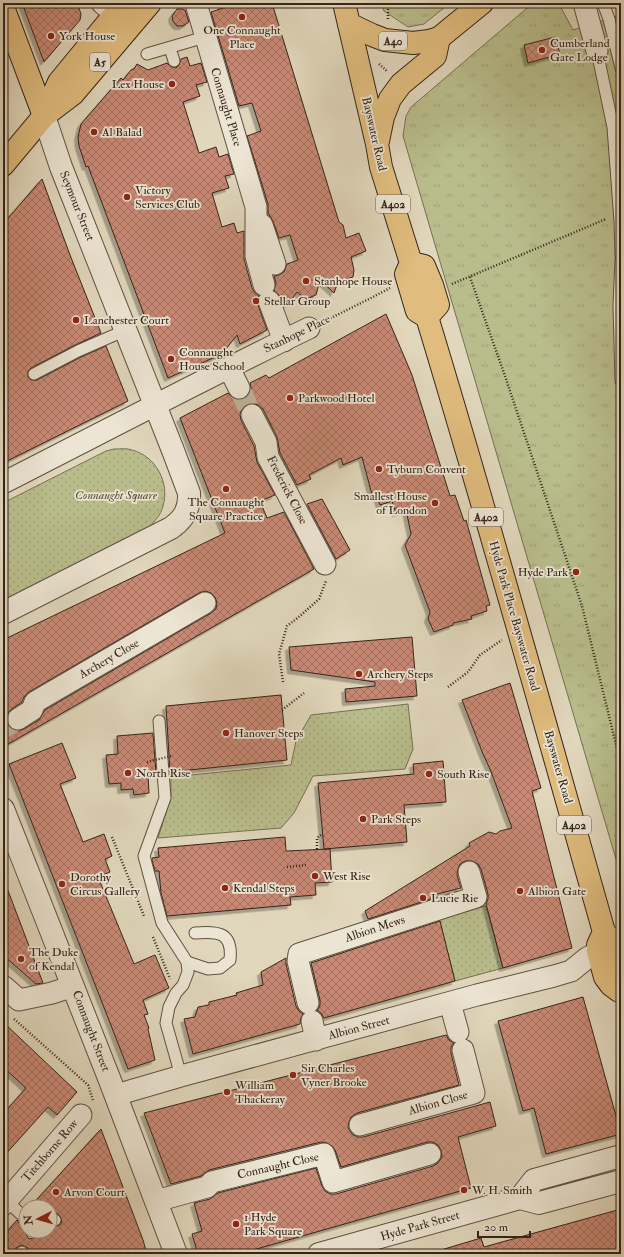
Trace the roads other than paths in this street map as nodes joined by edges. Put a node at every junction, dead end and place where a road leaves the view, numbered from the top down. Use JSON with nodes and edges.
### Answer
{"nodes":[{"id":1,"x":150,"y":3,"type":"edge"},
{"id":2,"x":344,"y":3,"type":"edge"},
{"id":3,"x":482,"y":3,"type":"edge"},
{"id":4,"x":584,"y":3,"type":"edge"},
{"id":5,"x":603,"y":3,"type":"edge"},
{"id":6,"x":3,"y":7,"type":"edge"},
{"id":7,"x":114,"y":7,"type":"edge"},
{"id":8,"x":197,"y":7,"type":"dead end"},
{"id":9,"x":349,"y":24,"type":"junction"},
{"id":10,"x":205,"y":37,"type":"junction"},
{"id":11,"x":439,"y":38,"type":"junction"},
{"id":12,"x":170,"y":48,"type":"junction"},
{"id":13,"x":597,"y":51,"type":"joint"},
{"id":14,"x":147,"y":54,"type":"dead end"},
{"id":15,"x":174,"y":61,"type":"dead end"},
{"id":16,"x":621,"y":68,"type":"edge"},
{"id":17,"x":44,"y":116,"type":"junction"},
{"id":18,"x":377,"y":144,"type":"junction"},
{"id":19,"x":3,"y":165,"type":"edge"},
{"id":20,"x":256,"y":207,"type":"junction"},
{"id":21,"x":621,"y":255,"type":"edge"},
{"id":22,"x":621,"y":259,"type":"edge"},
{"id":23,"x":275,"y":264,"type":"dead end"},
{"id":24,"x":422,"y":314,"type":"joint"},
{"id":25,"x":309,"y":328,"type":"road end"},
{"id":26,"x":126,"y":330,"type":"junction"},
{"id":27,"x":284,"y":340,"type":"junction"},
{"id":28,"x":229,"y":368,"type":"junction"},
{"id":29,"x":34,"y":374,"type":"dead end"},
{"id":30,"x":621,"y":381,"type":"edge"},
{"id":31,"x":239,"y":388,"type":"tunnel mouth"},
{"id":32,"x":156,"y":404,"type":"junction"},
{"id":33,"x":252,"y":415,"type":"tunnel mouth"},
{"id":34,"x":3,"y":483,"type":"edge"},
{"id":35,"x":325,"y":564,"type":"road end"},
{"id":36,"x":205,"y":603,"type":"dead end"},
{"id":37,"x":3,"y":613,"type":"edge"},
{"id":38,"x":544,"y":718,"type":"joint"},
{"id":39,"x":18,"y":719,"type":"tunnel mouth"},
{"id":40,"x":159,"y":721,"type":"dead end"},
{"id":41,"x":3,"y":809,"type":"edge"},
{"id":42,"x":469,"y":872,"type":"dead end"},
{"id":43,"x":195,"y":933,"type":"dead end"},
{"id":44,"x":601,"y":942,"type":"junction"},
{"id":45,"x":187,"y":962,"type":"junction"},
{"id":46,"x":621,"y":967,"type":"edge"},
{"id":47,"x":3,"y":986,"type":"edge"},
{"id":48,"x":73,"y":986,"type":"junction"},
{"id":49,"x":620,"y":991,"type":"edge"},
{"id":50,"x":450,"y":1003,"type":"junction"},
{"id":51,"x":312,"y":1021,"type":"junction"},
{"id":52,"x":181,"y":1076,"type":"junction"},
{"id":53,"x":116,"y":1095,"type":"junction"},
{"id":54,"x":87,"y":1109,"type":"road end"},
{"id":55,"x":360,"y":1125,"type":"dead end"},
{"id":56,"x":430,"y":1154,"type":"dead end"},
{"id":57,"x":621,"y":1156,"type":"edge"},
{"id":58,"x":621,"y":1181,"type":"edge"},
{"id":59,"x":520,"y":1198,"type":"junction"},
{"id":60,"x":156,"y":1201,"type":"junction"},
{"id":61,"x":5,"y":1203,"type":"edge"},
{"id":62,"x":18,"y":1213,"type":"edge"},
{"id":63,"x":176,"y":1254,"type":"edge"},
{"id":64,"x":319,"y":1254,"type":"edge"}],
"edges":[{"from":1,"to":17,"type":"main road","number":"A5"},
{"from":2,"to":9,"type":"main road","name":"Bayswater Road"},
{"from":3,"to":11,"type":"main road","number":"A40"},
{"from":4,"to":13,"type":"street"},
{"from":5,"to":16,"type":"lane"},
{"from":6,"to":17,"type":"main road","name":"Seymour Street"},
{"from":7,"to":17,"type":"main road","number":"A5"},
{"from":8,"to":10,"type":"street","name":"Connaught Place"},
{"from":9,"to":11,"type":"main road","number":"A40"},
{"from":9,"to":18,"type":"main road","name":"Bayswater Road","number":"A402"},
{"from":10,"to":12,"type":"lane"},
{"from":10,"to":20,"type":"street","name":"Connaught Place"},
{"from":11,"to":18,"type":"main road","number":"A402"},
{"from":12,"to":14,"type":"lane"},
{"from":12,"to":15,"type":"lane"},
{"from":13,"to":21,"type":"lane"},
{"from":17,"to":19,"type":"main road","number":"A5"},
{"from":17,"to":26,"type":"street","name":"Seymour Street"},
{"from":18,"to":24,"type":"main road","name":"Bayswater Road","number":"A402"},
{"from":20,"to":23,"type":"street","name":"Connaught Place"},
{"from":20,"to":27,"type":"street","name":"Connaught Place"},
{"from":22,"to":30,"type":"lane"},
{"from":24,"to":38,"type":"main road","name":"Hyde Park Place Bayswater Road","number":"A402"},
{"from":25,"to":27,"type":"street","name":"Stanhope Place"},
{"from":26,"to":29,"type":"lane"},
{"from":26,"to":32,"type":"street","name":"Seymour Street"},
{"from":27,"to":28,"type":"street","name":"Stanhope Place"},
{"from":28,"to":31,"type":"street"},
{"from":28,"to":32,"type":"street","name":"Stanhope Place"},
{"from":32,"to":34,"type":"street"},
{"from":32,"to":37,"type":"street"},
{"from":33,"to":35,"type":"street","name":"Frederick Close"},
{"from":36,"to":39,"type":"street","name":"Archery Close"},
{"from":38,"to":44,"type":"main road","name":"Bayswater Road","number":"A402"},
{"from":40,"to":45,"type":"lane"},
{"from":41,"to":48,"type":"street","name":"Connaught Street"},
{"from":42,"to":51,"type":"street","name":"Albion Mews"},
{"from":43,"to":45,"type":"lane"},
{"from":44,"to":46,"type":"main road","name":"Bayswater Road","number":"A402"},
{"from":44,"to":49,"type":"main road","name":"Bayswater Road","number":"A402"},
{"from":44,"to":50,"type":"street","name":"Albion Street"},
{"from":45,"to":52,"type":"lane"},
{"from":47,"to":48,"type":"street"},
{"from":48,"to":53,"type":"street","name":"Connaught Street"},
{"from":50,"to":51,"type":"street","name":"Albion Street"},
{"from":50,"to":55,"type":"street","name":"Albion Close"},
{"from":51,"to":52,"type":"street","name":"Albion Street"},
{"from":52,"to":53,"type":"street","name":"Albion Street"},
{"from":53,"to":60,"type":"street","name":"Connaught Street"},
{"from":54,"to":61,"type":"street","name":"Titchborne Row"},
{"from":56,"to":60,"type":"street","name":"Connaught Close"},
{"from":57,"to":59,"type":"street"},
{"from":58,"to":59,"type":"street","name":"Hyde Park Street"},
{"from":59,"to":64,"type":"street","name":"Hyde Park Street"},
{"from":60,"to":63,"type":"street","name":"Connaught Street"},
{"from":61,"to":62,"type":"lane"}]}
